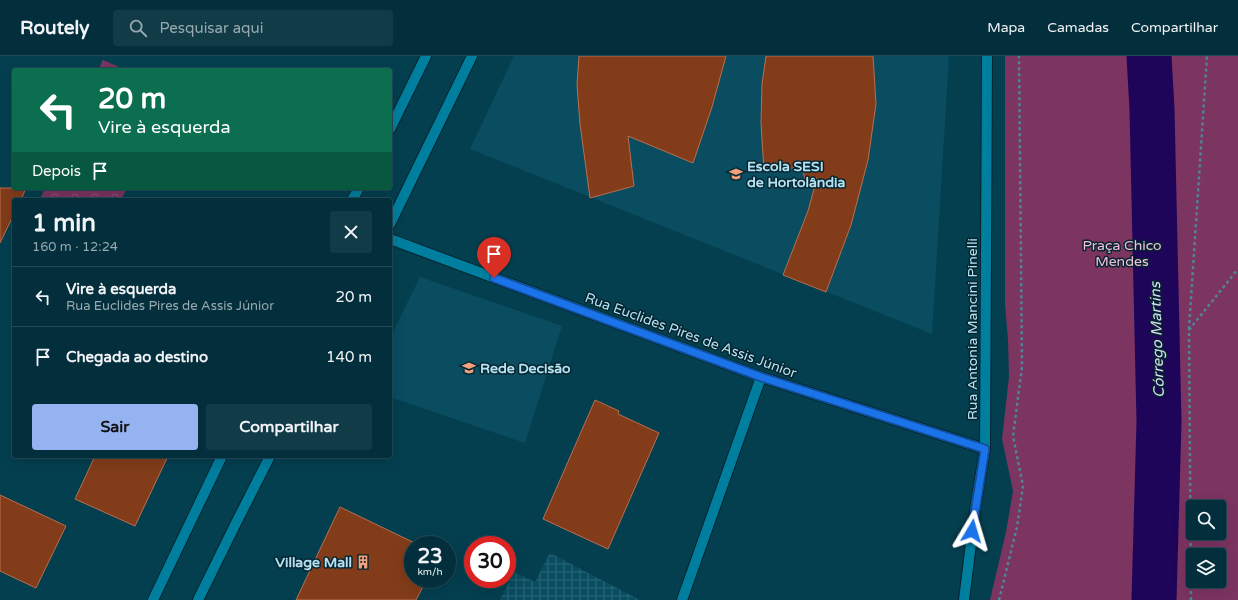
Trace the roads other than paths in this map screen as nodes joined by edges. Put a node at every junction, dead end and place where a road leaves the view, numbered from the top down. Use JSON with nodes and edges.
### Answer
{"nodes":[{"id":1,"x":426,"y":56,"type":"edge"},
{"id":2,"x":472,"y":56,"type":"edge"},
{"id":3,"x":987,"y":56,"type":"edge"},
{"id":4,"x":392,"y":125,"type":"edge"},
{"id":5,"x":392,"y":220,"type":"edge"},
{"id":6,"x":392,"y":240,"type":"edge"},
{"id":7,"x":761,"y":377,"type":"junction"},
{"id":8,"x":985,"y":449,"type":"junction"},
{"id":9,"x":221,"y":458,"type":"edge"},
{"id":10,"x":269,"y":458,"type":"edge"},
{"id":11,"x":685,"y":599,"type":"edge"},
{"id":12,"x":153,"y":600,"type":"edge"},
{"id":13,"x":198,"y":600,"type":"edge"},
{"id":14,"x":964,"y":600,"type":"edge"}],
"edges":[{"from":1,"to":4,"type":"street"},
{"from":2,"to":5,"type":"street"},
{"from":3,"to":8,"type":"street","name":"Rua Antonia Mancini Pinelli"},
{"from":6,"to":7,"type":"street","name":"Rua Euclides Pires de Assis Júnior"},
{"from":7,"to":8,"type":"street","name":"Rua Euclides Pires de Assis Júnior"},
{"from":7,"to":11,"type":"street"},
{"from":8,"to":14,"type":"street","name":"Rua Antonia Mancini Pinelli"},
{"from":9,"to":12,"type":"street"},
{"from":10,"to":13,"type":"street"}]}
